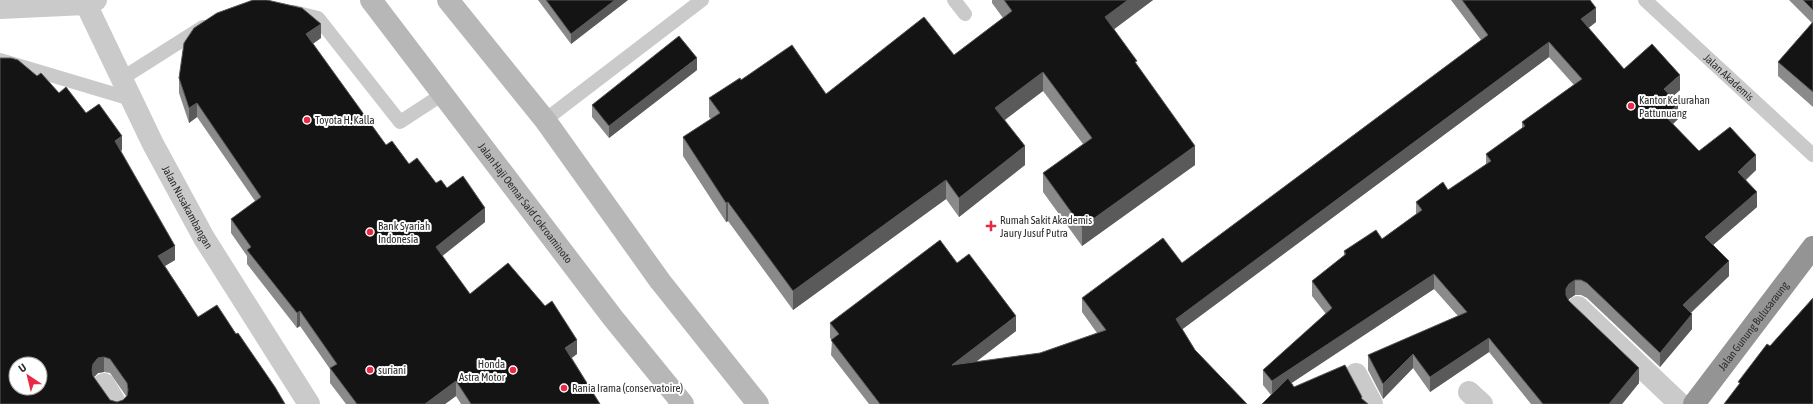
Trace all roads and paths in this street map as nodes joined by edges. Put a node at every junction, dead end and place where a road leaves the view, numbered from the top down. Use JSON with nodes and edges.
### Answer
{"nodes":[{"id":1,"x":372,"y":0,"type":"edge"},
{"id":2,"x":448,"y":0,"type":"edge"},
{"id":3,"x":702,"y":0,"type":"edge"},
{"id":4,"x":954,"y":0,"type":"edge"},
{"id":5,"x":1645,"y":0,"type":"edge"},
{"id":6,"x":89,"y":1,"type":"edge"},
{"id":7,"x":0,"y":8,"type":"edge"},
{"id":8,"x":281,"y":9,"type":"edge"},
{"id":9,"x":965,"y":14,"type":"dead end"},
{"id":10,"x":213,"y":20,"type":"edge"},
{"id":11,"x":0,"y":60,"type":"edge"},
{"id":12,"x":121,"y":78,"type":"junction"},
{"id":13,"x":443,"y":94,"type":"junction"},
{"id":14,"x":131,"y":99,"type":"junction"},
{"id":15,"x":545,"y":120,"type":"junction"},
{"id":16,"x":1813,"y":155,"type":"edge"},
{"id":17,"x":1813,"y":248,"type":"edge"},
{"id":18,"x":1578,"y":307,"type":"edge"},
{"id":19,"x":1356,"y":374,"type":"dead end"},
{"id":20,"x":104,"y":384,"type":"dead end"},
{"id":21,"x":116,"y":404,"type":"edge"},
{"id":22,"x":309,"y":404,"type":"edge"},
{"id":23,"x":683,"y":404,"type":"edge"},
{"id":24,"x":758,"y":404,"type":"edge"},
{"id":25,"x":1372,"y":404,"type":"edge"},
{"id":26,"x":1680,"y":404,"type":"edge"},
{"id":27,"x":1694,"y":404,"type":"edge"}],
"edges":[{"from":1,"to":13,"type":"main road","name":"Jalan Haji Oemar Said Cokroaminoto"},
{"from":2,"to":15,"type":"main road"},
{"from":3,"to":15,"type":"lane"},
{"from":4,"to":9,"type":"lane"},
{"from":5,"to":16,"type":"lane","name":"Jalan Akademis"},
{"from":6,"to":7,"type":"street"},
{"from":6,"to":12,"type":"street","name":"Jalan Nusakambangan"},
{"from":8,"to":13,"type":"lane"},
{"from":10,"to":12,"type":"lane"},
{"from":11,"to":14,"type":"lane"},
{"from":12,"to":14,"type":"street","name":"Jalan Nusakambangan"},
{"from":13,"to":23,"type":"main road","name":"Jalan Haji Oemar Said Cokroaminoto"},
{"from":14,"to":22,"type":"street","name":"Jalan Nusakambangan"},
{"from":15,"to":24,"type":"main road"},
{"from":17,"to":27,"type":"highway","name":"Jalan Gunung Bulusaraung"},
{"from":18,"to":26,"type":"street"},
{"from":19,"to":25,"type":"street"},
{"from":20,"to":21,"type":"street"}]}
